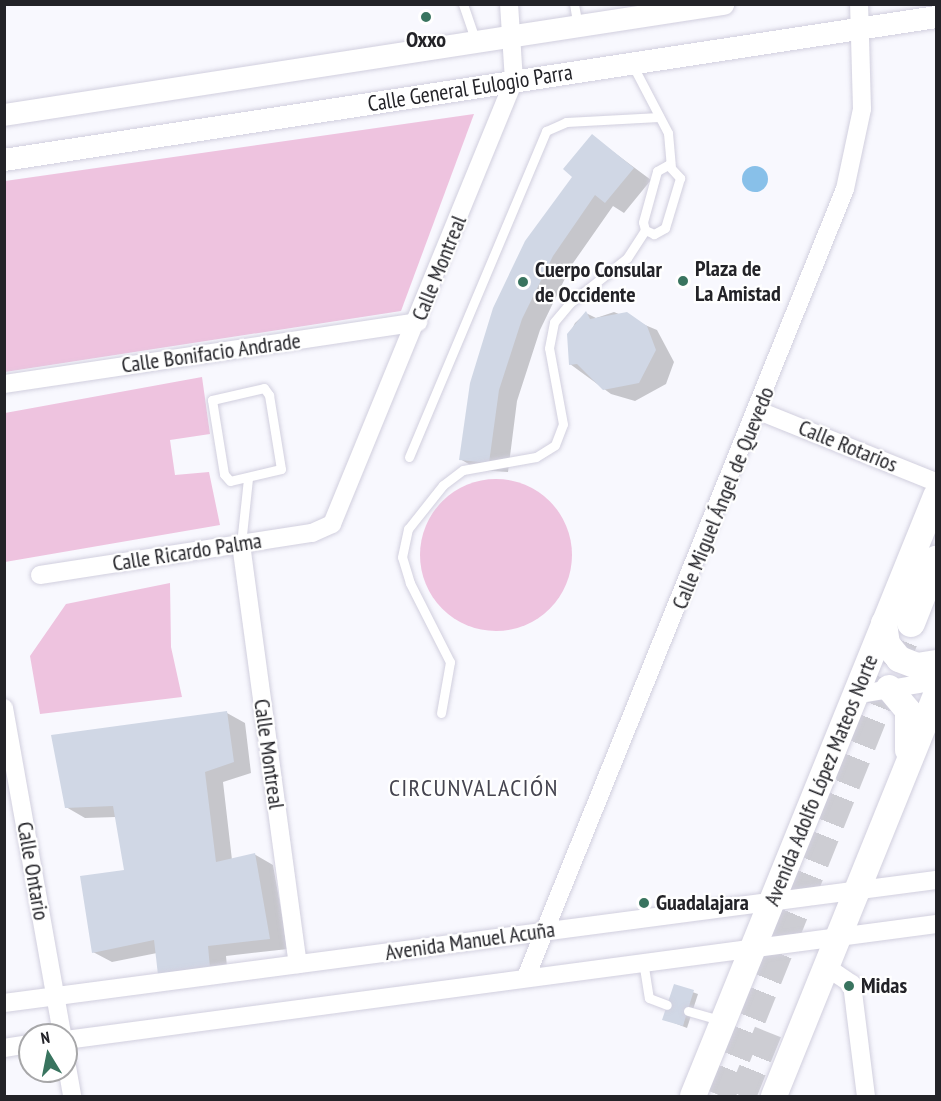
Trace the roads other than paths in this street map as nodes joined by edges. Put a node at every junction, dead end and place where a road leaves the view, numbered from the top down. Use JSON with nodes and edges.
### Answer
{"nodes":[{"id":1,"x":463,"y":4,"type":"edge"},
{"id":2,"x":509,"y":4,"type":"edge"},
{"id":3,"x":723,"y":4,"type":"edge"},
{"id":4,"x":859,"y":4,"type":"edge"},
{"id":5,"x":691,"y":7,"type":"edge"},
{"id":6,"x":576,"y":16,"type":"edge"},
{"id":7,"x":936,"y":17,"type":"edge"},
{"id":8,"x":862,"y":29,"type":"junction"},
{"id":9,"x":514,"y":36,"type":"junction"},
{"id":10,"x":476,"y":42,"type":"junction"},
{"id":11,"x":632,"y":64,"type":"junction"},
{"id":12,"x":514,"y":81,"type":"junction"},
{"id":13,"x":4,"y":115,"type":"edge"},
{"id":14,"x":659,"y":117,"type":"junction"},
{"id":15,"x":4,"y":160,"type":"edge"},
{"id":16,"x":671,"y":166,"type":"junction"},
{"id":17,"x":645,"y":230,"type":"junction"},
{"id":18,"x":418,"y":322,"type":"junction"},
{"id":19,"x":4,"y":384,"type":"edge"},
{"id":20,"x":759,"y":411,"type":"junction"},
{"id":21,"x":409,"y":457,"type":"dead end"},
{"id":22,"x":248,"y":479,"type":"junction"},
{"id":23,"x":936,"y":482,"type":"edge"},
{"id":24,"x":936,"y":496,"type":"edge"},
{"id":25,"x":332,"y":524,"type":"joint"},
{"id":26,"x":241,"y":544,"type":"junction"},
{"id":27,"x":936,"y":560,"type":"edge"},
{"id":28,"x":40,"y":575,"type":"dead end"},
{"id":29,"x":915,"y":622,"type":"edge"},
{"id":30,"x":936,"y":663,"type":"edge"},
{"id":31,"x":936,"y":681,"type":"edge"},
{"id":32,"x":889,"y":688,"type":"junction"},
{"id":33,"x":855,"y":695,"type":"junction"},
{"id":34,"x":936,"y":696,"type":"edge"},
{"id":35,"x":4,"y":708,"type":"edge"},
{"id":36,"x":441,"y":713,"type":"dead end"},
{"id":37,"x":908,"y":765,"type":"junction"},
{"id":38,"x":10,"y":775,"type":"edge"},
{"id":39,"x":936,"y":880,"type":"edge"},
{"id":40,"x":859,"y":890,"type":"junction"},
{"id":41,"x":772,"y":902,"type":"junction"},
{"id":42,"x":936,"y":924,"type":"edge"},
{"id":43,"x":543,"y":931,"type":"junction"},
{"id":44,"x":839,"y":939,"type":"junction"},
{"id":45,"x":753,"y":949,"type":"junction"},
{"id":46,"x":643,"y":962,"type":"junction"},
{"id":47,"x":297,"y":964,"type":"junction"},
{"id":48,"x":828,"y":968,"type":"junction"},
{"id":49,"x":526,"y":977,"type":"junction"},
{"id":50,"x":55,"y":996,"type":"junction"},
{"id":51,"x":4,"y":1003,"type":"edge"},
{"id":52,"x":667,"y":1005,"type":"dead end"},
{"id":53,"x":688,"y":1011,"type":"dead end"},
{"id":54,"x":723,"y":1021,"type":"junction"},
{"id":55,"x":60,"y":1023,"type":"edge"},
{"id":56,"x":78,"y":1038,"type":"edge"},
{"id":57,"x":698,"y":1090,"type":"edge"},
{"id":58,"x":774,"y":1096,"type":"edge"},
{"id":59,"x":866,"y":1096,"type":"edge"}],
"edges":[{"from":1,"to":10,"type":"lane"},
{"from":2,"to":9,"type":"street","name":"Calle Montreal"},
{"from":3,"to":5,"type":"street","name":"Calle General Eulogio Parra"},
{"from":4,"to":8,"type":"street","name":"Calle Miguel Ángel de Quevedo"},
{"from":5,"to":6,"type":"street","name":"Calle General Eulogio Parra"},
{"from":6,"to":9,"type":"street","name":"Calle General Eulogio Parra"},
{"from":7,"to":8,"type":"street","name":"Calle General Eulogio Parra"},
{"from":8,"to":11,"type":"street","name":"Calle General Eulogio Parra"},
{"from":8,"to":20,"type":"street","name":"Calle Miguel Ángel de Quevedo"},
{"from":9,"to":10,"type":"street","name":"Calle General Eulogio Parra"},
{"from":9,"to":12,"type":"street","name":"Calle Montreal"},
{"from":10,"to":13,"type":"street","name":"Calle General Eulogio Parra"},
{"from":11,"to":12,"type":"street","name":"Calle General Eulogio Parra"},
{"from":11,"to":14,"type":"lane"},
{"from":12,"to":15,"type":"street","name":"Calle General Eulogio Parra"},
{"from":12,"to":18,"type":"street","name":"Calle Montreal"},
{"from":14,"to":16,"type":"lane"},
{"from":14,"to":21,"type":"lane"},
{"from":16,"to":17,"type":"lane"},
{"from":16,"to":17,"type":"lane"},
{"from":17,"to":36,"type":"lane"},
{"from":18,"to":19,"type":"street","name":"Calle Bonifacio Andrade"},
{"from":18,"to":25,"type":"street","name":"Calle Montreal"},
{"from":20,"to":23,"type":"street","name":"Calle Rotarios"},
{"from":20,"to":43,"type":"street","name":"Calle Miguel Ángel de Quevedo"},
{"from":22,"to":22,"type":"lane"},
{"from":22,"to":26,"type":"lane"},
{"from":24,"to":29,"type":"main road","name":"Avenida Adolfo López Mateos Norte"},
{"from":25,"to":26,"type":"street","name":"Calle Ricardo Palma"},
{"from":26,"to":28,"type":"street","name":"Calle Ricardo Palma"},
{"from":26,"to":47,"type":"street","name":"Calle Montreal"},
{"from":27,"to":29,"type":"main road","name":"Avenida Adolfo López Mateos Norte"},
{"from":29,"to":30,"type":"main road"},
{"from":29,"to":33,"type":"main road","name":"Avenida Adolfo López Mateos Norte"},
{"from":31,"to":32,"type":"street"},
{"from":32,"to":33,"type":"street"},
{"from":32,"to":37,"type":"main road"},
{"from":33,"to":41,"type":"main road","name":"Avenida Adolfo López Mateos Norte"},
{"from":34,"to":37,"type":"main road"},
{"from":35,"to":38,"type":"street","name":"Calle Ontario"},
{"from":37,"to":40,"type":"main road"},
{"from":38,"to":50,"type":"street","name":"Calle Ontario"},
{"from":39,"to":40,"type":"street","name":"Avenida Manuel Acuña"},
{"from":40,"to":41,"type":"street","name":"Avenida Manuel Acuña"},
{"from":40,"to":44,"type":"main road"},
{"from":41,"to":43,"type":"street","name":"Avenida Manuel Acuña"},
{"from":41,"to":45,"type":"main road","name":"Avenida Adolfo López Mateos Norte"},
{"from":42,"to":44,"type":"street","name":"Avenida Manuel Acuña"},
{"from":43,"to":47,"type":"street","name":"Avenida Manuel Acuña"},
{"from":43,"to":49,"type":"street","name":"Calle Miguel Ángel de Quevedo"},
{"from":44,"to":45,"type":"street","name":"Avenida Manuel Acuña"},
{"from":44,"to":48,"type":"main road"},
{"from":45,"to":46,"type":"street","name":"Avenida Manuel Acuña"},
{"from":45,"to":54,"type":"main road","name":"Avenida Adolfo López Mateos Norte"},
{"from":46,"to":49,"type":"street","name":"Avenida Manuel Acuña"},
{"from":46,"to":52,"type":"lane"},
{"from":47,"to":50,"type":"street","name":"Avenida Manuel Acuña"},
{"from":48,"to":58,"type":"main road"},
{"from":48,"to":59,"type":"street"},
{"from":49,"to":56,"type":"street","name":"Avenida Manuel Acuña"},
{"from":50,"to":51,"type":"street","name":"Avenida Manuel Acuña"},
{"from":50,"to":55,"type":"street","name":"Calle Ontario"},
{"from":53,"to":54,"type":"lane"},
{"from":54,"to":57,"type":"main road","name":"Avenida Adolfo López Mateos Norte"}]}
